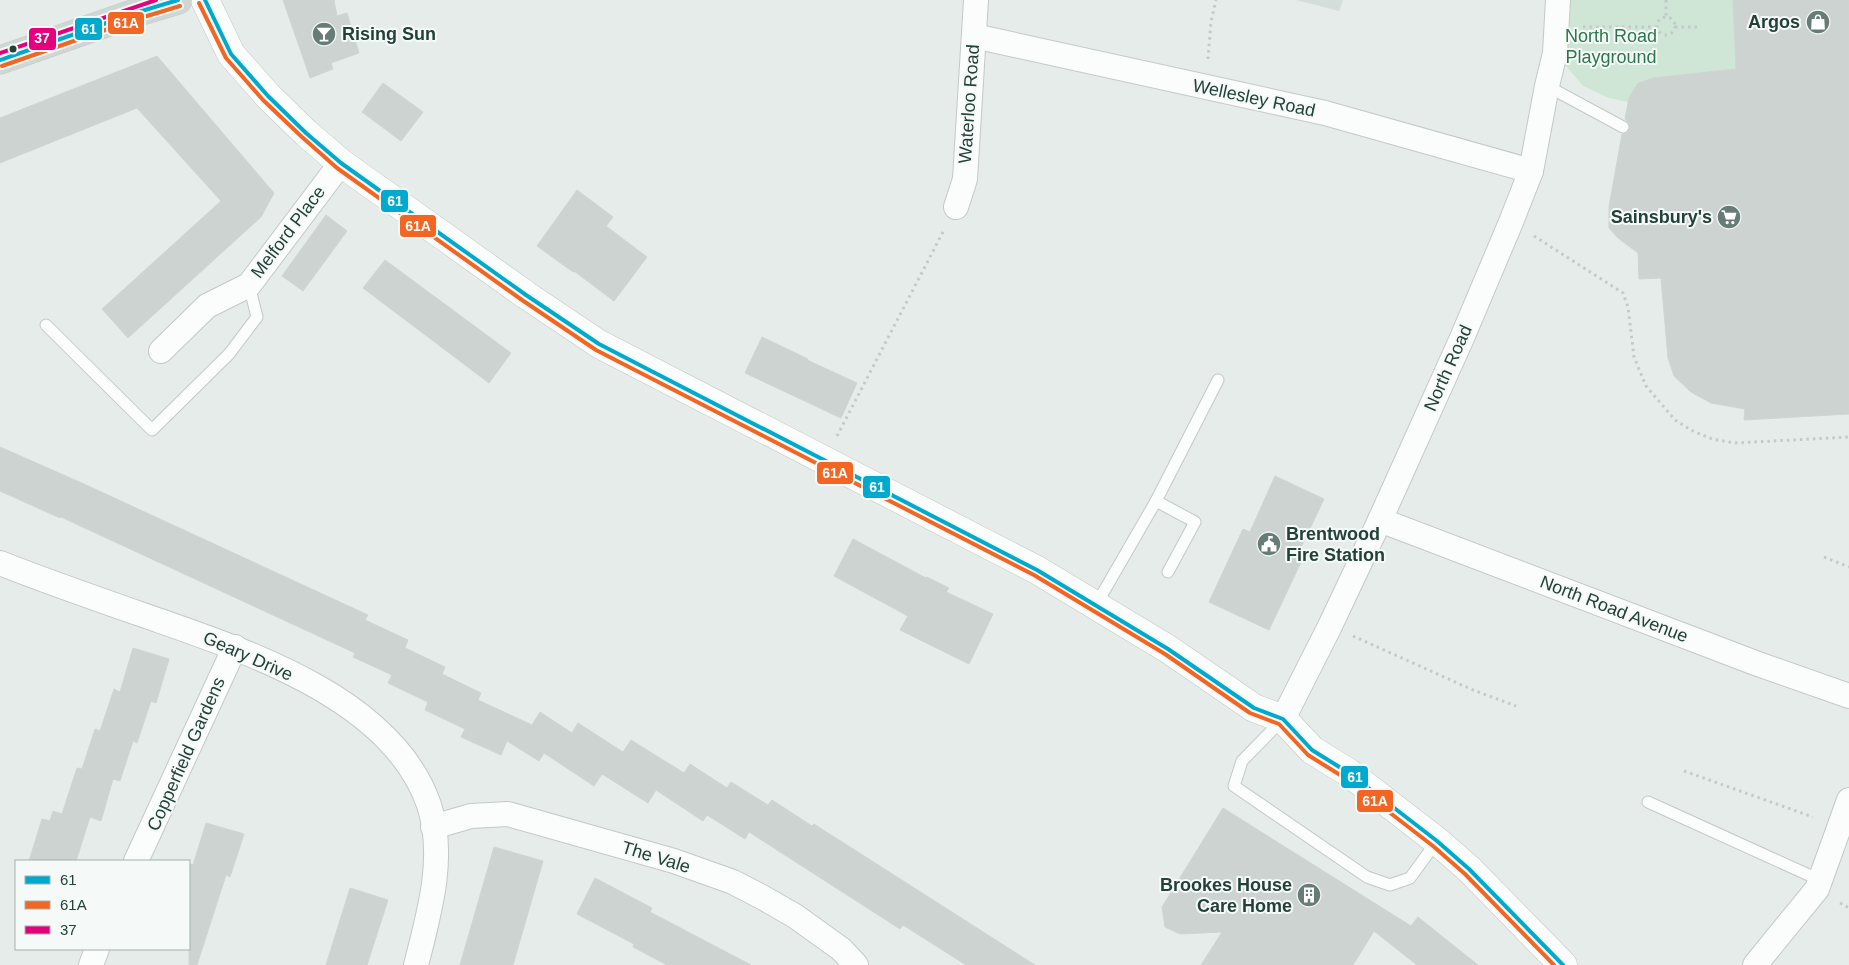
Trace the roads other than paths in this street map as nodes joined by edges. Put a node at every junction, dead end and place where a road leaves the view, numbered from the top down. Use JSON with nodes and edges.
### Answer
{"nodes":[{"id":1,"x":178,"y":0,"type":"edge"},
{"id":2,"x":205,"y":0,"type":"edge"},
{"id":3,"x":976,"y":0,"type":"edge"},
{"id":4,"x":1558,"y":0,"type":"edge"},
{"id":5,"x":974,"y":36,"type":"junction"},
{"id":6,"x":0,"y":60,"type":"edge"},
{"id":7,"x":1546,"y":86,"type":"junction"},
{"id":8,"x":1623,"y":127,"type":"dead end"},
{"id":9,"x":341,"y":163,"type":"junction"},
{"id":10,"x":1531,"y":171,"type":"junction"},
{"id":11,"x":956,"y":207,"type":"road end"},
{"id":12,"x":249,"y":285,"type":"junction"},
{"id":13,"x":46,"y":325,"type":"dead end"},
{"id":14,"x":161,"y":351,"type":"dead end"},
{"id":15,"x":1218,"y":380,"type":"dead end"},
{"id":16,"x":1156,"y":501,"type":"junction"},
{"id":17,"x":1380,"y":520,"type":"junction"},
{"id":18,"x":0,"y":563,"type":"edge"},
{"id":19,"x":1168,"y":572,"type":"dead end"},
{"id":20,"x":1096,"y":604,"type":"junction"},
{"id":21,"x":235,"y":647,"type":"junction"},
{"id":22,"x":1849,"y":696,"type":"edge"},
{"id":23,"x":1283,"y":719,"type":"junction"},
{"id":24,"x":1849,"y":800,"type":"edge"},
{"id":25,"x":1648,"y":802,"type":"dead end"},
{"id":26,"x":433,"y":827,"type":"junction"},
{"id":27,"x":1438,"y":841,"type":"junction"},
{"id":28,"x":136,"y":860,"type":"edge"},
{"id":29,"x":1822,"y":881,"type":"junction"},
{"id":30,"x":97,"y":950,"type":"edge"},
{"id":31,"x":91,"y":965,"type":"edge"},
{"id":32,"x":416,"y":965,"type":"edge"},
{"id":33,"x":856,"y":965,"type":"edge"},
{"id":34,"x":1563,"y":965,"type":"edge"},
{"id":35,"x":1754,"y":965,"type":"edge"}],
"edges":[{"from":1,"to":6,"type":"main road"},
{"from":2,"to":9,"type":"street"},
{"from":3,"to":5,"type":"street","name":"Waterloo Road"},
{"from":4,"to":7,"type":"street","name":"North Road"},
{"from":5,"to":10,"type":"street","name":"Wellesley Road"},
{"from":5,"to":11,"type":"street","name":"Waterloo Road"},
{"from":7,"to":8,"type":"lane"},
{"from":7,"to":10,"type":"street","name":"North Road"},
{"from":9,"to":12,"type":"street","name":"Melford Place"},
{"from":9,"to":20,"type":"street"},
{"from":10,"to":17,"type":"street","name":"North Road"},
{"from":12,"to":13,"type":"lane"},
{"from":12,"to":14,"type":"street","name":"Melford Place"},
{"from":15,"to":16,"type":"lane"},
{"from":16,"to":19,"type":"lane"},
{"from":16,"to":20,"type":"lane"},
{"from":17,"to":22,"type":"street","name":"North Road Avenue"},
{"from":17,"to":23,"type":"street","name":"North Road"},
{"from":18,"to":21,"type":"street","name":"Geary Drive"},
{"from":20,"to":23,"type":"street"},
{"from":21,"to":26,"type":"street","name":"Geary Drive"},
{"from":21,"to":28,"type":"street","name":"Copperfield Gardens"},
{"from":23,"to":27,"type":"street"},
{"from":23,"to":27,"type":"lane"},
{"from":24,"to":29,"type":"street"},
{"from":25,"to":29,"type":"lane"},
{"from":26,"to":32,"type":"street","name":"Geary Drive"},
{"from":26,"to":33,"type":"street","name":"The Vale"},
{"from":27,"to":34,"type":"street"},
{"from":29,"to":35,"type":"street"},
{"from":30,"to":31,"type":"street"}]}
